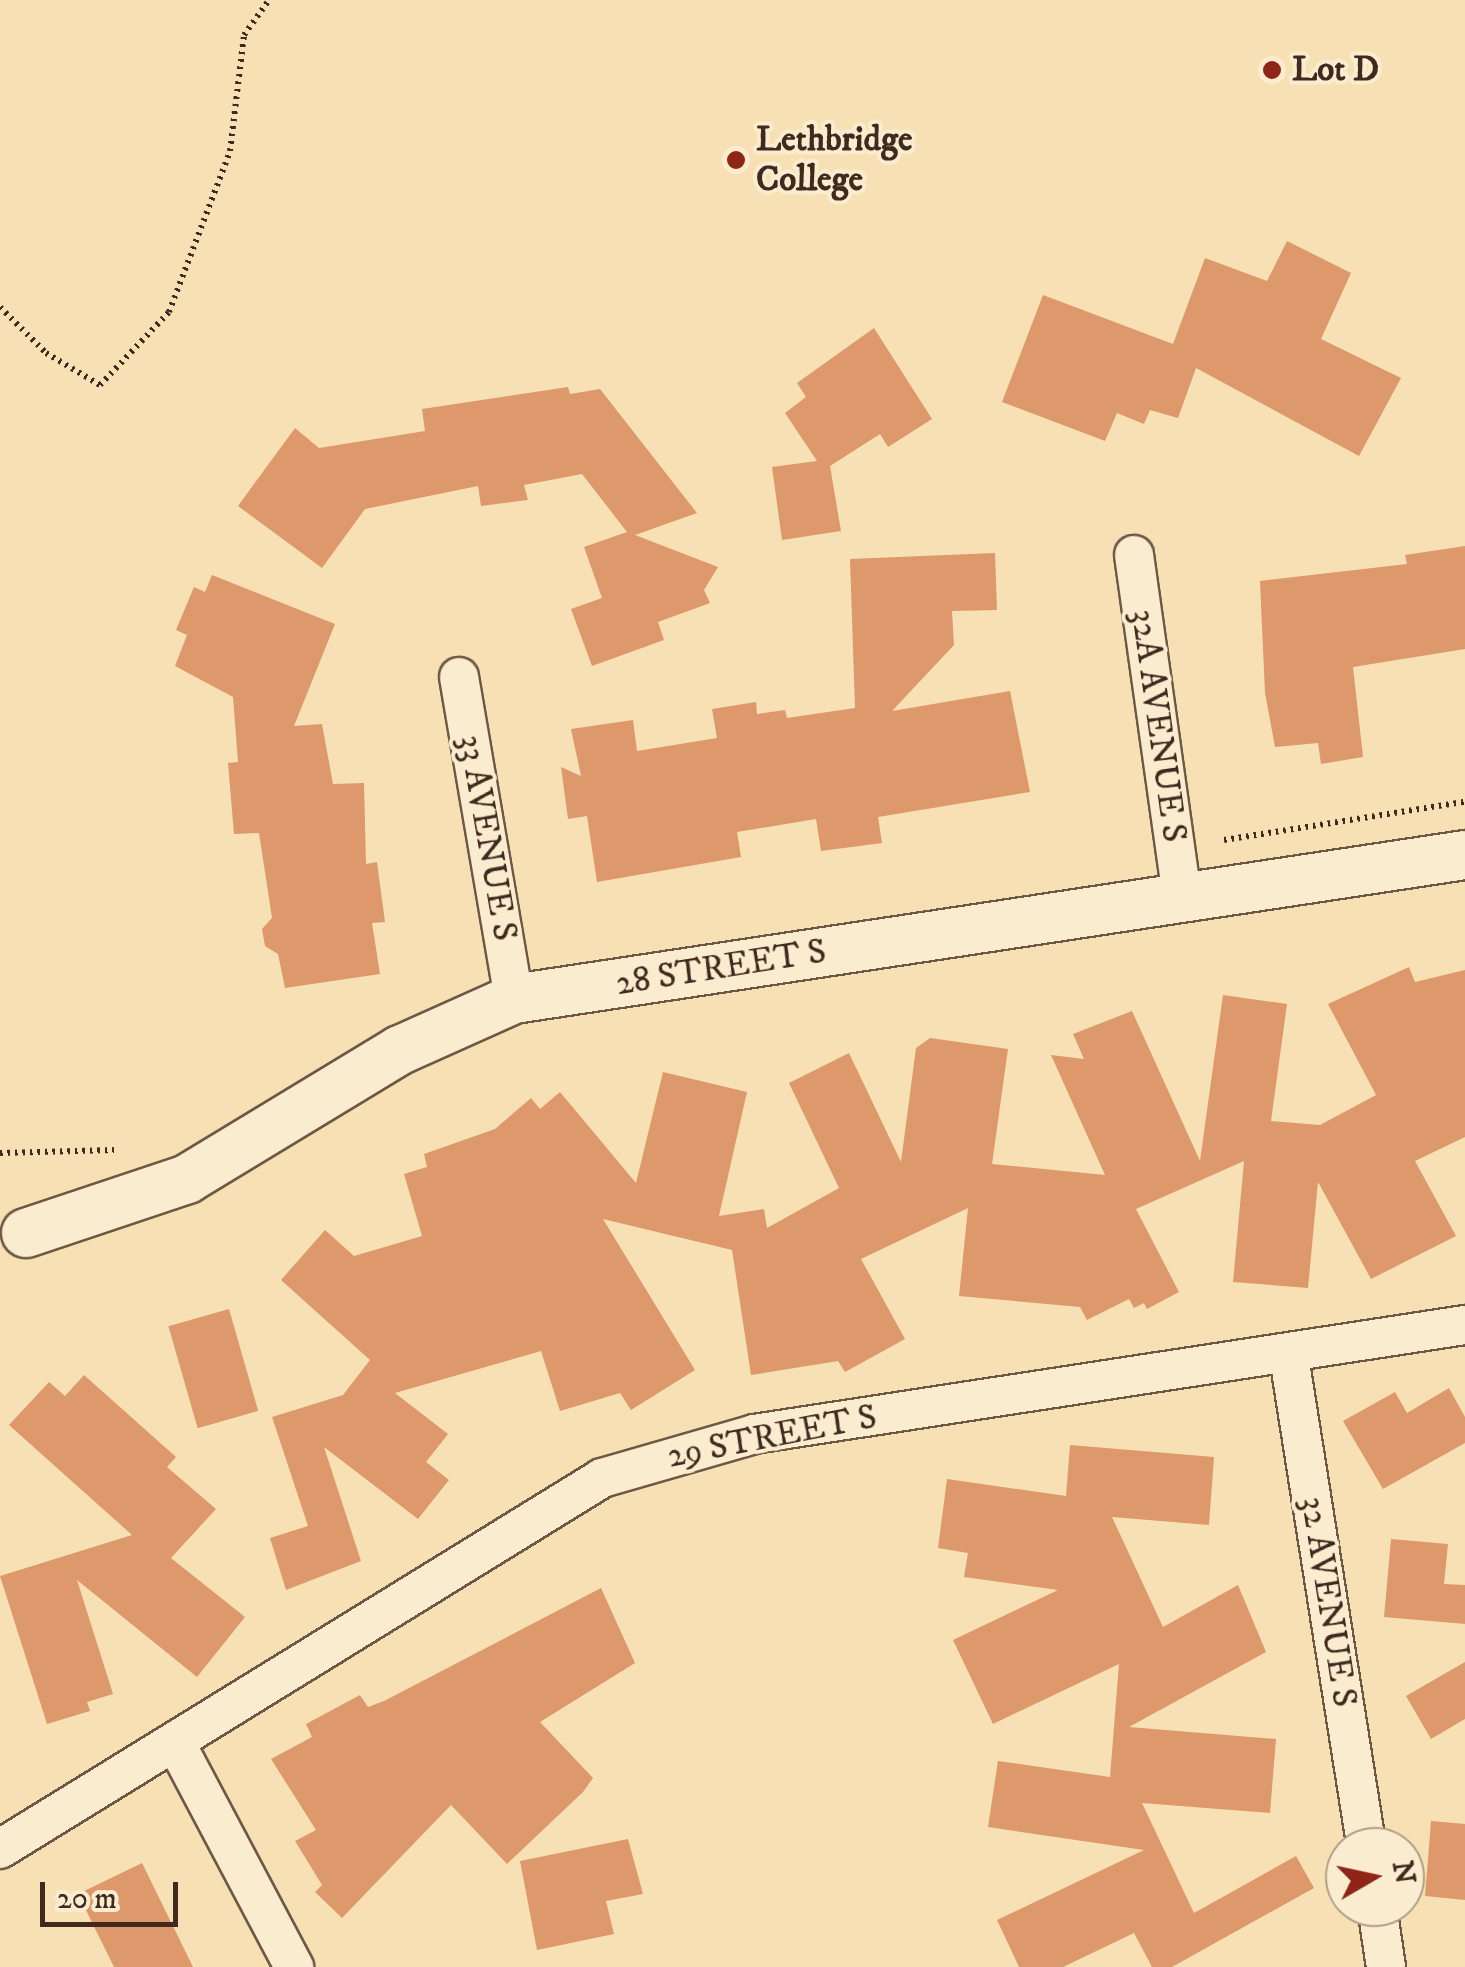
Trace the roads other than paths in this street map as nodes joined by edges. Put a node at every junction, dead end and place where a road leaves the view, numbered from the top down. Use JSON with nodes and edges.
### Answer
{"nodes":[{"id":1,"x":1134,"y":555,"type":"dead end"},
{"id":2,"x":460,"y":677,"type":"dead end"},
{"id":3,"x":1465,"y":855,"type":"edge"},
{"id":4,"x":1182,"y":897,"type":"junction"},
{"id":5,"x":514,"y":1000,"type":"junction"},
{"id":6,"x":26,"y":1233,"type":"dead end"},
{"id":7,"x":1465,"y":1325,"type":"edge"},
{"id":8,"x":1289,"y":1357,"type":"junction"},
{"id":9,"x":175,"y":1742,"type":"junction"},
{"id":10,"x":1364,"y":1827,"type":"edge"},
{"id":11,"x":0,"y":1848,"type":"edge"},
{"id":12,"x":1380,"y":1927,"type":"edge"},
{"id":13,"x":294,"y":1967,"type":"edge"},
{"id":14,"x":1386,"y":1967,"type":"edge"}],
"edges":[{"from":1,"to":4,"type":"street","name":"32A AVENUE S"},
{"from":2,"to":5,"type":"street","name":"33 AVENUE S"},
{"from":3,"to":4,"type":"street","name":"28 STREET S"},
{"from":4,"to":5,"type":"street","name":"28 STREET S"},
{"from":5,"to":6,"type":"street","name":"28 STREET S"},
{"from":7,"to":8,"type":"street","name":"29 STREET S"},
{"from":8,"to":9,"type":"street","name":"29 STREET S"},
{"from":8,"to":10,"type":"street","name":"32 AVENUE S"},
{"from":9,"to":11,"type":"street","name":"29 STREET S"},
{"from":9,"to":13,"type":"street"},
{"from":12,"to":14,"type":"street"}]}
